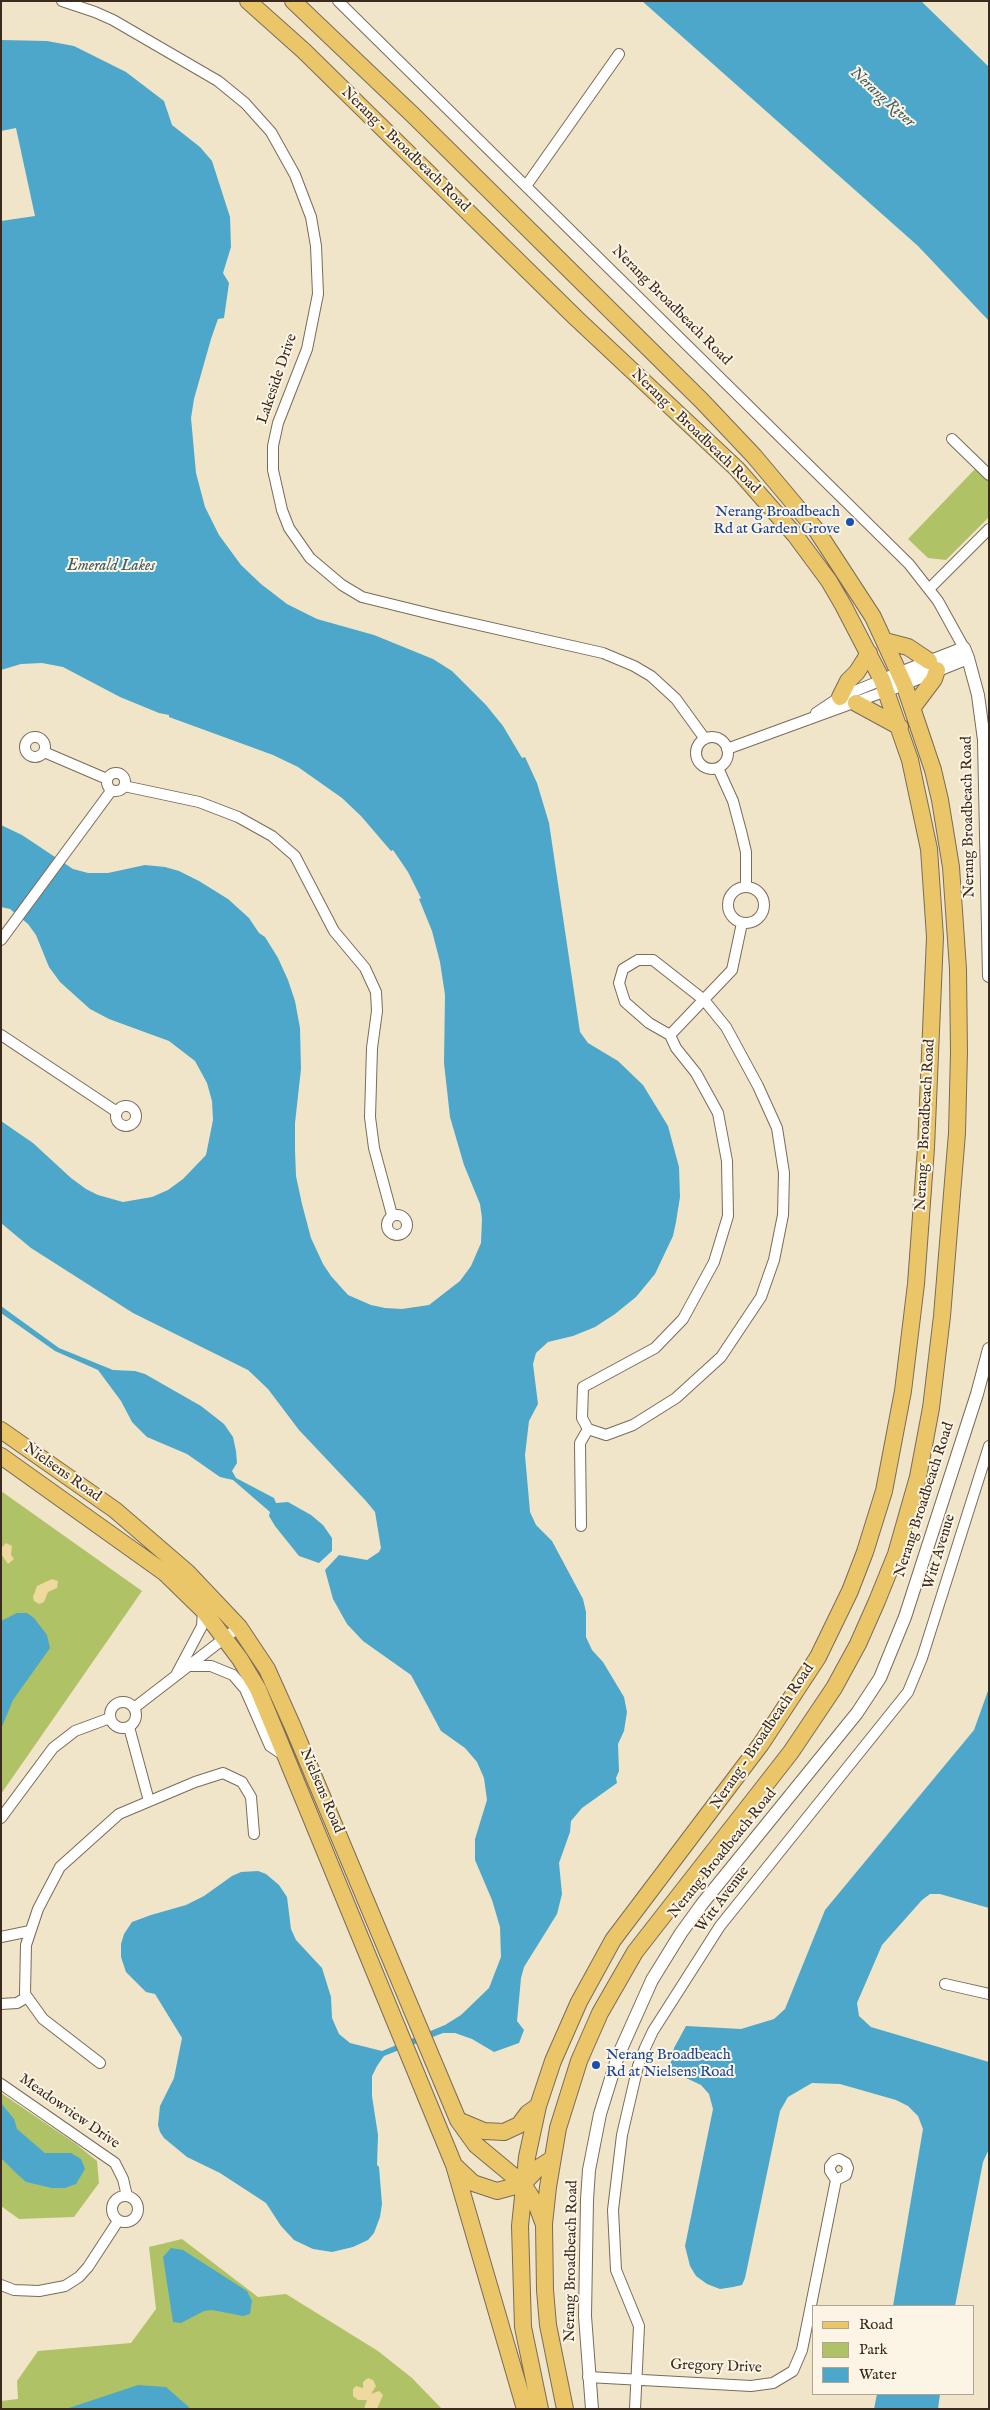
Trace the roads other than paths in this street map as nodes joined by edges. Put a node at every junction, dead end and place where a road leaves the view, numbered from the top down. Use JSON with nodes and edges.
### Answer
{"nodes":[{"id":1,"x":62,"y":1,"type":"edge"},
{"id":2,"x":248,"y":1,"type":"edge"},
{"id":3,"x":293,"y":1,"type":"edge"},
{"id":4,"x":338,"y":1,"type":"edge"},
{"id":5,"x":619,"y":54,"type":"dead end"},
{"id":6,"x":526,"y":186,"type":"junction"},
{"id":7,"x":952,"y":439,"type":"dead end"},
{"id":8,"x":989,"y":474,"type":"edge"},
{"id":9,"x":989,"y":529,"type":"edge"},
{"id":10,"x":930,"y":588,"type":"junction"},
{"id":11,"x":885,"y":641,"type":"junction"},
{"id":12,"x":869,"y":652,"type":"junction"},
{"id":13,"x":966,"y":653,"type":"junction"},
{"id":14,"x":933,"y":666,"type":"junction"},
{"id":15,"x":902,"y":678,"type":"junction"},
{"id":16,"x":884,"y":685,"type":"junction"},
{"id":17,"x":840,"y":697,"type":"junction"},
{"id":18,"x":856,"y":703,"type":"junction"},
{"id":19,"x":912,"y":707,"type":"junction"},
{"id":20,"x":812,"y":717,"type":"junction"},
{"id":21,"x":900,"y":727,"type":"junction"},
{"id":22,"x":705,"y":739,"type":"junction"},
{"id":23,"x":727,"y":749,"type":"junction"},
{"id":24,"x":44,"y":752,"type":"dead end"},
{"id":25,"x":718,"y":768,"type":"junction"},
{"id":26,"x":107,"y":779,"type":"junction"},
{"id":27,"x":124,"y":786,"type":"junction"},
{"id":28,"x":111,"y":790,"type":"junction"},
{"id":29,"x":746,"y":887,"type":"junction"},
{"id":30,"x":742,"y":923,"type":"junction"},
{"id":31,"x":1,"y":940,"type":"edge"},
{"id":32,"x":989,"y":976,"type":"edge"},
{"id":33,"x":704,"y":1000,"type":"junction"},
{"id":34,"x":1,"y":1034,"type":"edge"},
{"id":35,"x":670,"y":1035,"type":"junction"},
{"id":36,"x":117,"y":1112,"type":"dead end"},
{"id":37,"x":392,"y":1215,"type":"dead end"},
{"id":38,"x":989,"y":1349,"type":"edge"},
{"id":39,"x":588,"y":1429,"type":"junction"},
{"id":40,"x":1,"y":1430,"type":"edge"},
{"id":41,"x":989,"y":1446,"type":"edge"},
{"id":42,"x":1,"y":1456,"type":"edge"},
{"id":43,"x":581,"y":1526,"type":"dead end"},
{"id":44,"x":203,"y":1610,"type":"junction"},
{"id":45,"x":239,"y":1627,"type":"junction"},
{"id":46,"x":225,"y":1639,"type":"junction"},
{"id":47,"x":190,"y":1666,"type":"junction"},
{"id":48,"x":176,"y":1676,"type":"junction"},
{"id":49,"x":134,"y":1708,"type":"junction"},
{"id":50,"x":110,"y":1718,"type":"junction"},
{"id":51,"x":129,"y":1727,"type":"junction"},
{"id":52,"x":286,"y":1756,"type":"junction"},
{"id":53,"x":148,"y":1801,"type":"junction"},
{"id":54,"x":1,"y":1818,"type":"edge"},
{"id":55,"x":254,"y":1834,"type":"dead end"},
{"id":56,"x":30,"y":1931,"type":"junction"},
{"id":57,"x":1,"y":1937,"type":"edge"},
{"id":58,"x":945,"y":1984,"type":"dead end"},
{"id":59,"x":989,"y":1994,"type":"edge"},
{"id":60,"x":27,"y":1997,"type":"junction"},
{"id":61,"x":1,"y":2004,"type":"edge"},
{"id":62,"x":100,"y":2063,"type":"dead end"},
{"id":63,"x":1,"y":2084,"type":"edge"},
{"id":64,"x":538,"y":2106,"type":"junction"},
{"id":65,"x":458,"y":2120,"type":"junction"},
{"id":66,"x":552,"y":2159,"type":"junction"},
{"id":67,"x":454,"y":2165,"type":"junction"},
{"id":68,"x":836,"y":2180,"type":"dead end"},
{"id":69,"x":523,"y":2184,"type":"junction"},
{"id":70,"x":127,"y":2196,"type":"junction"},
{"id":71,"x":118,"y":2221,"type":"junction"},
{"id":72,"x":544,"y":2224,"type":"junction"},
{"id":73,"x":1,"y":2285,"type":"edge"},
{"id":74,"x":588,"y":2377,"type":"junction"},
{"id":75,"x":636,"y":2378,"type":"junction"},
{"id":76,"x":525,"y":2409,"type":"edge"},
{"id":77,"x":540,"y":2409,"type":"edge"},
{"id":78,"x":564,"y":2409,"type":"edge"},
{"id":79,"x":592,"y":2409,"type":"edge"},
{"id":80,"x":635,"y":2409,"type":"edge"}],
"edges":[{"from":1,"to":22,"type":"street","name":"Lakeside Drive"},
{"from":2,"to":12,"type":"main road","name":"Nerang - Broadbeach Road"},
{"from":3,"to":11,"type":"main road","name":"Nerang - Broadbeach Road"},
{"from":4,"to":6,"type":"street","name":"Nerang Broadbeach Road"},
{"from":5,"to":6,"type":"street"},
{"from":6,"to":10,"type":"street","name":"Nerang Broadbeach Road"},
{"from":7,"to":8,"type":"street"},
{"from":9,"to":10,"type":"street"},
{"from":10,"to":13,"type":"street","name":"Nerang Broadbeach Road"},
{"from":11,"to":14,"type":"main road"},
{"from":11,"to":15,"type":"main road","name":"Nerang - Broadbeach Road"},
{"from":12,"to":16,"type":"main road","name":"Nerang - Broadbeach Road"},
{"from":12,"to":17,"type":"main road"},
{"from":13,"to":14,"type":"street"},
{"from":13,"to":32,"type":"street","name":"Nerang Broadbeach Road"},
{"from":14,"to":15,"type":"street"},
{"from":14,"to":19,"type":"main road"},
{"from":15,"to":16,"type":"street"},
{"from":15,"to":19,"type":"main road","name":"Nerang - Broadbeach Road"},
{"from":16,"to":17,"type":"street"},
{"from":16,"to":18,"type":"street"},
{"from":16,"to":21,"type":"main road","name":"Nerang - Broadbeach Road"},
{"from":17,"to":20,"type":"street"},
{"from":18,"to":20,"type":"street"},
{"from":18,"to":21,"type":"main road"},
{"from":19,"to":66,"type":"main road","name":"Nerang - Broadbeach Road"},
{"from":20,"to":23,"type":"street"},
{"from":21,"to":64,"type":"main road","name":"Nerang - Broadbeach Road"},
{"from":22,"to":23,"type":"street"},
{"from":22,"to":25,"type":"street"},
{"from":23,"to":25,"type":"street"},
{"from":24,"to":26,"type":"street"},
{"from":25,"to":29,"type":"street"},
{"from":26,"to":27,"type":"street"},
{"from":26,"to":28,"type":"street"},
{"from":27,"to":28,"type":"street"},
{"from":27,"to":37,"type":"street"},
{"from":28,"to":31,"type":"street"},
{"from":29,"to":30,"type":"street"},
{"from":29,"to":30,"type":"street"},
{"from":30,"to":33,"type":"street"},
{"from":33,"to":35,"type":"street"},
{"from":33,"to":35,"type":"street"},
{"from":33,"to":39,"type":"street"},
{"from":34,"to":36,"type":"street"},
{"from":35,"to":39,"type":"street"},
{"from":38,"to":74,"type":"street","name":"Nerang Broadbeach Road"},
{"from":39,"to":43,"type":"street"},
{"from":40,"to":45,"type":"main road","name":"Nielsens Road"},
{"from":41,"to":75,"type":"street","name":"Witt Avenue"},
{"from":42,"to":44,"type":"main road","name":"Nielsens Road"},
{"from":44,"to":46,"type":"main road","name":"Nielsens Road"},
{"from":44,"to":48,"type":"street"},
{"from":45,"to":46,"type":"street"},
{"from":45,"to":65,"type":"main road","name":"Nielsens Road"},
{"from":46,"to":47,"type":"street"},
{"from":46,"to":52,"type":"main road","name":"Nielsens Road"},
{"from":47,"to":48,"type":"street"},
{"from":47,"to":52,"type":"street"},
{"from":48,"to":49,"type":"street"},
{"from":49,"to":50,"type":"street"},
{"from":49,"to":51,"type":"street"},
{"from":50,"to":51,"type":"street"},
{"from":50,"to":54,"type":"street"},
{"from":51,"to":53,"type":"street"},
{"from":52,"to":67,"type":"main road","name":"Nielsens Road"},
{"from":53,"to":55,"type":"street"},
{"from":53,"to":56,"type":"street"},
{"from":56,"to":57,"type":"street"},
{"from":56,"to":60,"type":"street"},
{"from":58,"to":59,"type":"street"},
{"from":60,"to":61,"type":"street"},
{"from":60,"to":62,"type":"street"},
{"from":63,"to":70,"type":"street","name":"Meadowview Drive"},
{"from":64,"to":65,"type":"main road"},
{"from":64,"to":69,"type":"main road","name":"Nerang - Broadbeach Road"},
{"from":65,"to":69,"type":"main road","name":"Nielsens Road"},
{"from":66,"to":69,"type":"main road"},
{"from":66,"to":72,"type":"main road","name":"Nerang - Broadbeach Road"},
{"from":67,"to":69,"type":"main road"},
{"from":67,"to":76,"type":"main road","name":"Nielsens Road"},
{"from":68,"to":75,"type":"street","name":"Gregory Drive"},
{"from":69,"to":72,"type":"main road","name":"Nielsens Road"},
{"from":69,"to":77,"type":"main road","name":"Nerang - Broadbeach Road"},
{"from":70,"to":71,"type":"street"},
{"from":70,"to":71,"type":"street"},
{"from":71,"to":73,"type":"street"},
{"from":72,"to":78,"type":"main road","name":"Nerang - Broadbeach Road"},
{"from":74,"to":75,"type":"street","name":"Gregory Drive"},
{"from":74,"to":79,"type":"street","name":"Nerang Broadbeach Road"},
{"from":75,"to":80,"type":"street","name":"Witt Avenue"}]}
